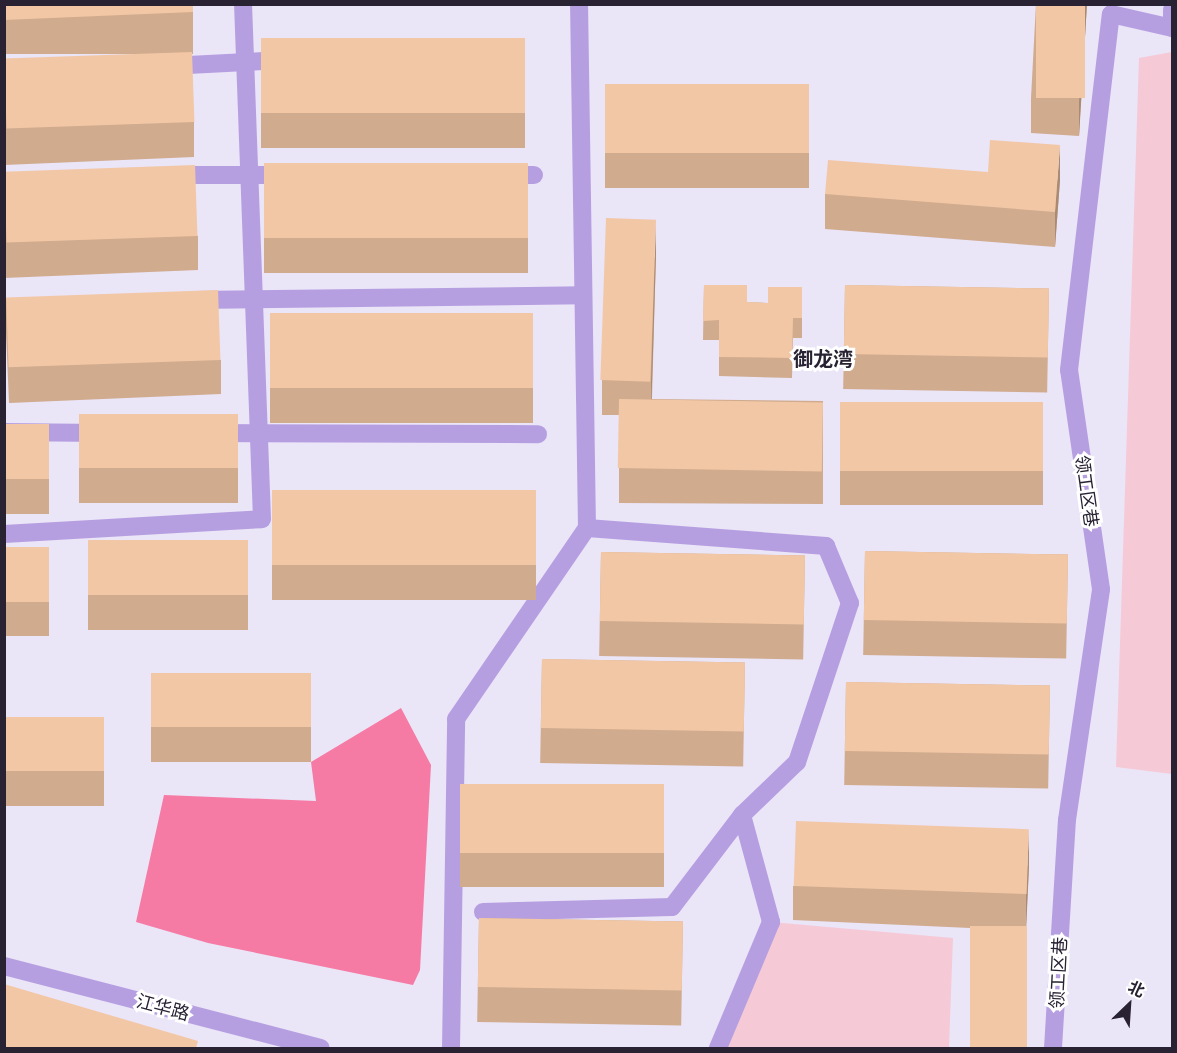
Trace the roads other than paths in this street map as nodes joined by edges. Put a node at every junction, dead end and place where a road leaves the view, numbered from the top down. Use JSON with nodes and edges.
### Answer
{"nodes":[{"id":1,"x":243,"y":4,"type":"edge"},
{"id":2,"x":579,"y":4,"type":"edge"},
{"id":3,"x":1173,"y":10,"type":"edge"},
{"id":4,"x":303,"y":59,"type":"edge"},
{"id":5,"x":244,"y":62,"type":"junction"},
{"id":6,"x":153,"y":67,"type":"edge"},
{"id":7,"x":156,"y":175,"type":"edge"},
{"id":8,"x":249,"y":175,"type":"junction"},
{"id":9,"x":308,"y":175,"type":"edge"},
{"id":10,"x":486,"y":175,"type":"edge"},
{"id":11,"x":534,"y":175,"type":"dead end"},
{"id":12,"x":583,"y":296,"type":"junction"},
{"id":13,"x":183,"y":300,"type":"edge"},
{"id":14,"x":254,"y":300,"type":"junction"},
{"id":15,"x":4,"y":432,"type":"edge"},
{"id":16,"x":120,"y":433,"type":"edge"},
{"id":17,"x":190,"y":433,"type":"edge"},
{"id":18,"x":259,"y":433,"type":"junction"},
{"id":19,"x":538,"y":434,"type":"dead end"},
{"id":20,"x":586,"y":528,"type":"junction"},
{"id":21,"x":4,"y":534,"type":"edge"},
{"id":22,"x":742,"y":816,"type":"junction"},
{"id":23,"x":483,"y":912,"type":"dead end"},
{"id":24,"x":4,"y":966,"type":"edge"},
{"id":25,"x":321,"y":1048,"type":"edge"},
{"id":26,"x":451,"y":1048,"type":"edge"},
{"id":27,"x":718,"y":1048,"type":"edge"},
{"id":28,"x":1053,"y":1048,"type":"edge"}],
"edges":[{"from":1,"to":5,"type":"street"},
{"from":2,"to":12,"type":"street"},
{"from":3,"to":28,"type":"street","name":"领工区巷"},
{"from":4,"to":5,"type":"street"},
{"from":5,"to":6,"type":"street"},
{"from":5,"to":8,"type":"street"},
{"from":7,"to":8,"type":"street"},
{"from":8,"to":9,"type":"street"},
{"from":8,"to":14,"type":"street"},
{"from":10,"to":11,"type":"street"},
{"from":12,"to":14,"type":"street"},
{"from":12,"to":20,"type":"street"},
{"from":13,"to":14,"type":"street"},
{"from":14,"to":18,"type":"street"},
{"from":15,"to":16,"type":"street"},
{"from":17,"to":18,"type":"street"},
{"from":18,"to":19,"type":"street"},
{"from":18,"to":21,"type":"street"},
{"from":20,"to":22,"type":"street"},
{"from":20,"to":26,"type":"street"},
{"from":22,"to":23,"type":"street"},
{"from":22,"to":27,"type":"street"},
{"from":24,"to":25,"type":"street","name":"江华路"}]}
